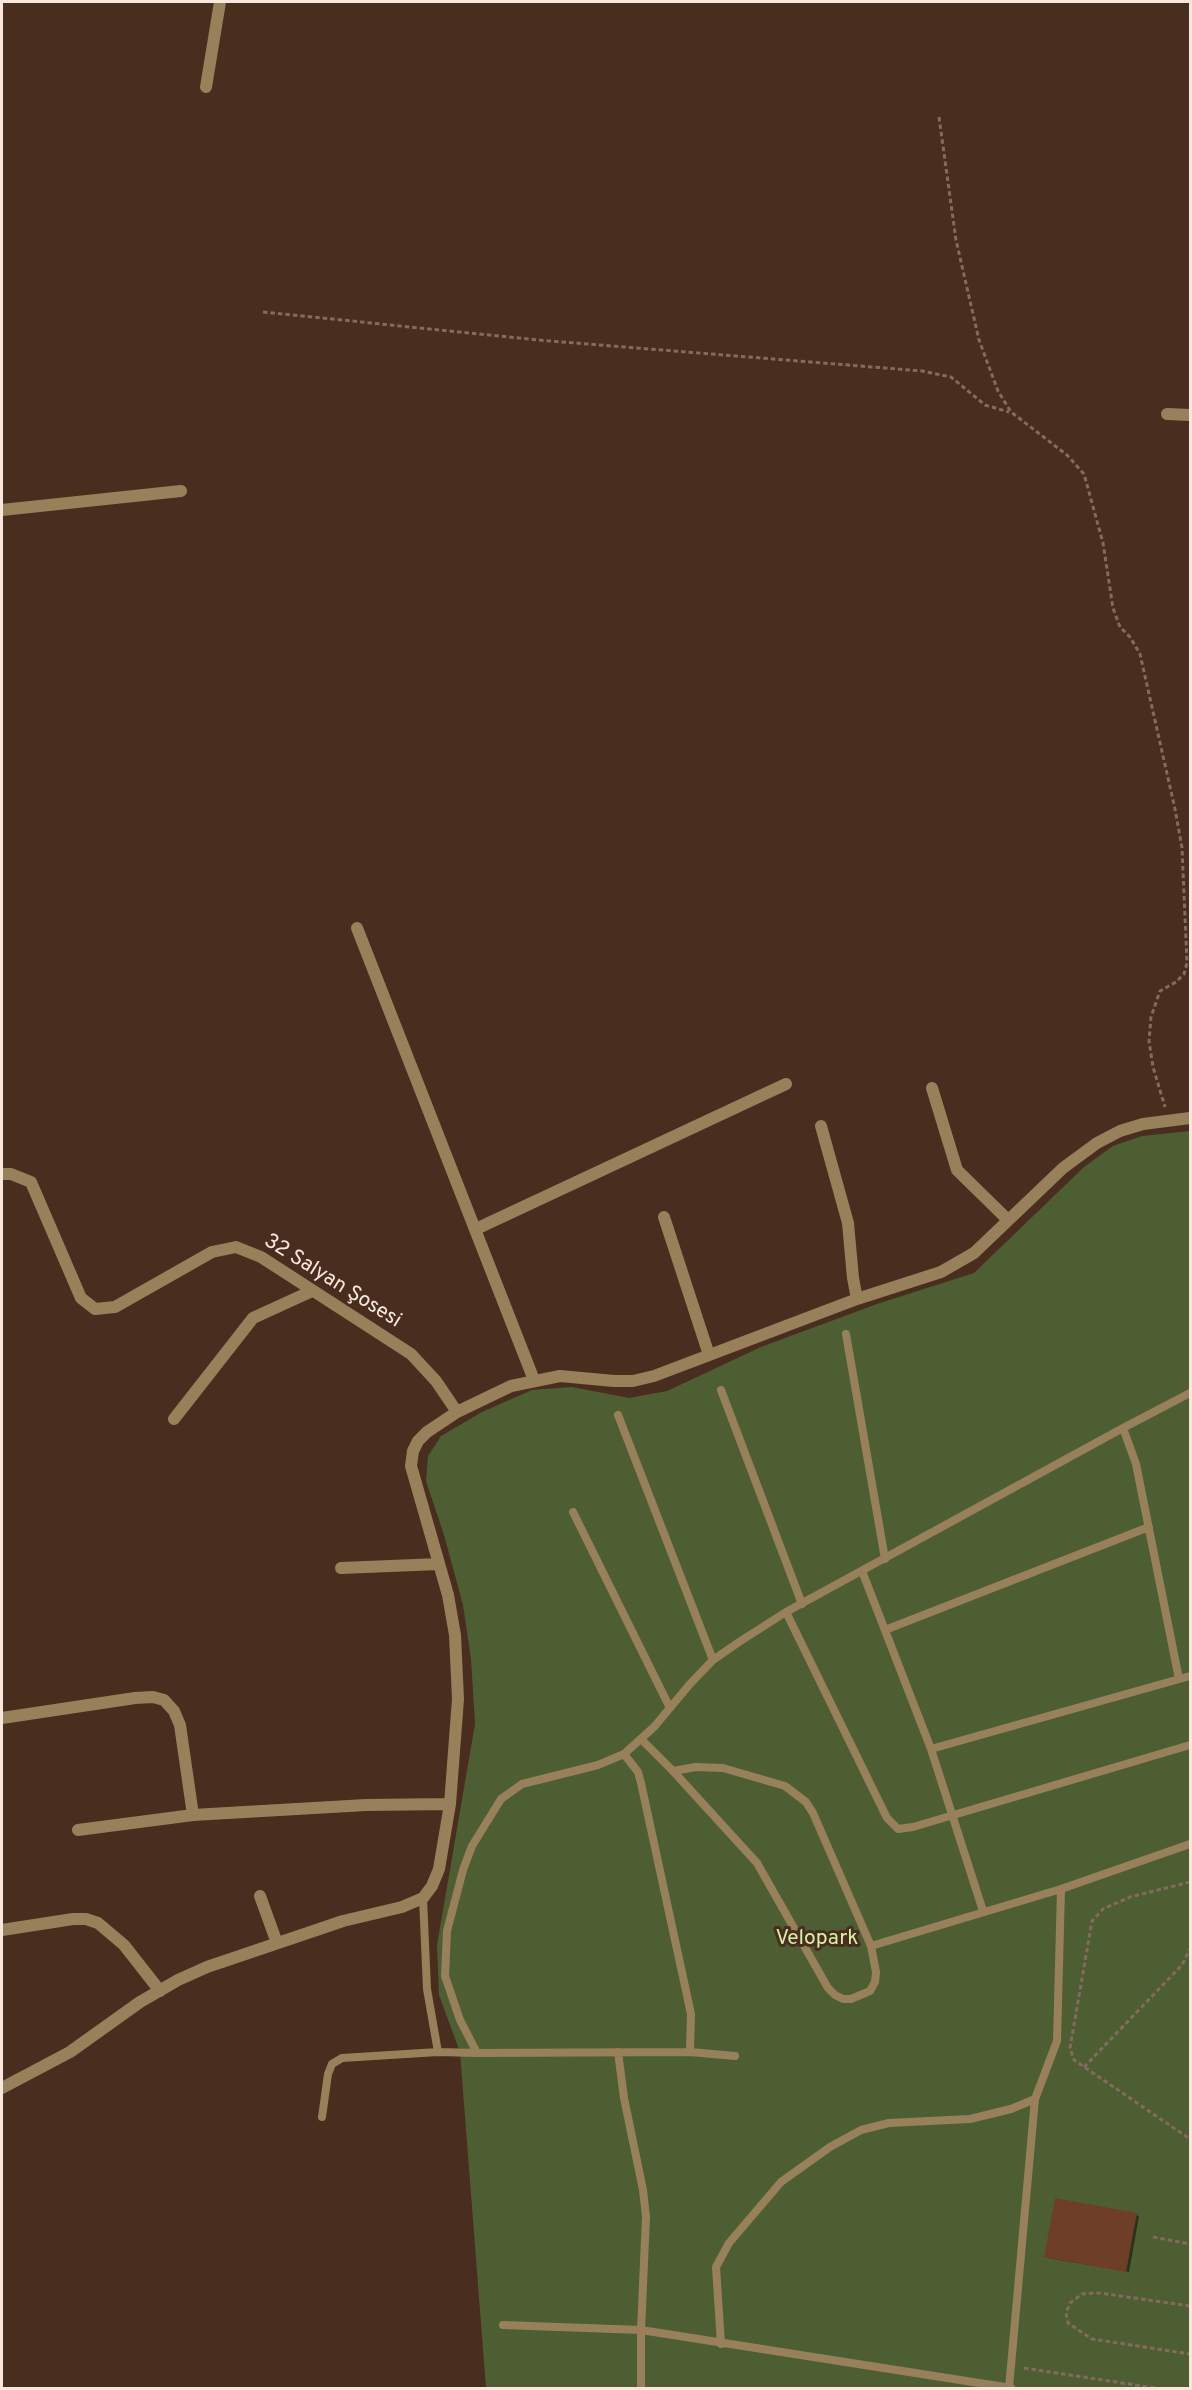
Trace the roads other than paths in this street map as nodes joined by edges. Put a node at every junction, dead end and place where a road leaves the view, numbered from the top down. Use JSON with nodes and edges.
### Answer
{"nodes":[{"id":1,"x":220,"y":2,"type":"edge"},
{"id":2,"x":206,"y":87,"type":"dead end"},
{"id":3,"x":1167,"y":414,"type":"dead end"},
{"id":4,"x":1191,"y":415,"type":"edge"},
{"id":5,"x":181,"y":491,"type":"dead end"},
{"id":6,"x":2,"y":510,"type":"edge"},
{"id":7,"x":357,"y":928,"type":"dead end"},
{"id":8,"x":786,"y":1084,"type":"dead end"},
{"id":9,"x":932,"y":1088,"type":"dead end"},
{"id":10,"x":1191,"y":1118,"type":"edge"},
{"id":11,"x":821,"y":1126,"type":"dead end"},
{"id":12,"x":2,"y":1174,"type":"edge"},
{"id":13,"x":664,"y":1217,"type":"dead end"},
{"id":14,"x":1008,"y":1220,"type":"junction"},
{"id":15,"x":476,"y":1229,"type":"junction"},
{"id":16,"x":312,"y":1291,"type":"junction"},
{"id":17,"x":857,"y":1299,"type":"junction"},
{"id":18,"x":846,"y":1334,"type":"dead end"},
{"id":19,"x":709,"y":1355,"type":"junction"},
{"id":20,"x":534,"y":1380,"type":"junction"},
{"id":21,"x":721,"y":1390,"type":"dead end"},
{"id":22,"x":1191,"y":1393,"type":"edge"},
{"id":23,"x":457,"y":1412,"type":"junction"},
{"id":24,"x":618,"y":1415,"type":"dead end"},
{"id":25,"x":174,"y":1419,"type":"dead end"},
{"id":26,"x":1123,"y":1428,"type":"junction"},
{"id":27,"x":573,"y":1512,"type":"dead end"},
{"id":28,"x":1149,"y":1527,"type":"junction"},
{"id":29,"x":885,"y":1559,"type":"junction"},
{"id":30,"x":439,"y":1564,"type":"junction"},
{"id":31,"x":341,"y":1568,"type":"dead end"},
{"id":32,"x":862,"y":1571,"type":"junction"},
{"id":33,"x":802,"y":1604,"type":"junction"},
{"id":34,"x":786,"y":1612,"type":"junction"},
{"id":35,"x":885,"y":1630,"type":"junction"},
{"id":36,"x":713,"y":1660,"type":"junction"},
{"id":37,"x":1191,"y":1676,"type":"edge"},
{"id":38,"x":1179,"y":1679,"type":"junction"},
{"id":39,"x":670,"y":1708,"type":"junction"},
{"id":40,"x":2,"y":1718,"type":"edge"},
{"id":41,"x":642,"y":1740,"type":"junction"},
{"id":42,"x":1191,"y":1744,"type":"edge"},
{"id":43,"x":931,"y":1749,"type":"junction"},
{"id":44,"x":624,"y":1754,"type":"junction"},
{"id":45,"x":674,"y":1771,"type":"junction"},
{"id":46,"x":450,"y":1804,"type":"junction"},
{"id":47,"x":193,"y":1815,"type":"junction"},
{"id":48,"x":952,"y":1815,"type":"junction"},
{"id":49,"x":78,"y":1830,"type":"dead end"},
{"id":50,"x":1191,"y":1844,"type":"edge"},
{"id":51,"x":1061,"y":1889,"type":"junction"},
{"id":52,"x":260,"y":1896,"type":"dead end"},
{"id":53,"x":423,"y":1898,"type":"junction"},
{"id":54,"x":983,"y":1911,"type":"junction"},
{"id":55,"x":2,"y":1930,"type":"edge"},
{"id":56,"x":277,"y":1943,"type":"junction"},
{"id":57,"x":871,"y":1946,"type":"junction"},
{"id":58,"x":160,"y":1990,"type":"junction"},
{"id":59,"x":438,"y":2052,"type":"junction"},
{"id":60,"x":618,"y":2052,"type":"junction"},
{"id":61,"x":690,"y":2052,"type":"junction"},
{"id":62,"x":477,"y":2053,"type":"junction"},
{"id":63,"x":735,"y":2056,"type":"dead end"},
{"id":64,"x":2,"y":2088,"type":"edge"},
{"id":65,"x":1035,"y":2099,"type":"junction"},
{"id":66,"x":322,"y":2117,"type":"dead end"},
{"id":67,"x":503,"y":2325,"type":"dead end"},
{"id":68,"x":641,"y":2330,"type":"junction"},
{"id":69,"x":721,"y":2344,"type":"junction"},
{"id":70,"x":641,"y":2388,"type":"edge"},
{"id":71,"x":1010,"y":2388,"type":"edge"}],
"edges":[{"from":1,"to":2,"type":"street"},
{"from":3,"to":4,"type":"street"},
{"from":5,"to":6,"type":"street"},
{"from":7,"to":15,"type":"street"},
{"from":8,"to":15,"type":"street"},
{"from":9,"to":14,"type":"street"},
{"from":10,"to":14,"type":"street"},
{"from":11,"to":17,"type":"street"},
{"from":12,"to":16,"type":"street","name":"32 Salyan Şosesi"},
{"from":13,"to":19,"type":"street"},
{"from":14,"to":17,"type":"street"},
{"from":15,"to":20,"type":"street"},
{"from":16,"to":23,"type":"street","name":"32 Salyan Şosesi"},
{"from":16,"to":25,"type":"street"},
{"from":17,"to":19,"type":"street"},
{"from":18,"to":29,"type":"lane"},
{"from":19,"to":20,"type":"street"},
{"from":20,"to":23,"type":"street"},
{"from":21,"to":33,"type":"lane"},
{"from":22,"to":26,"type":"lane"},
{"from":23,"to":30,"type":"street"},
{"from":24,"to":36,"type":"lane"},
{"from":26,"to":28,"type":"lane"},
{"from":26,"to":29,"type":"lane"},
{"from":27,"to":39,"type":"lane"},
{"from":28,"to":35,"type":"lane"},
{"from":28,"to":38,"type":"lane"},
{"from":29,"to":32,"type":"lane"},
{"from":30,"to":31,"type":"street"},
{"from":30,"to":46,"type":"street"},
{"from":32,"to":33,"type":"lane"},
{"from":32,"to":35,"type":"lane"},
{"from":33,"to":34,"type":"lane"},
{"from":34,"to":36,"type":"lane"},
{"from":34,"to":48,"type":"lane"},
{"from":35,"to":43,"type":"lane"},
{"from":36,"to":39,"type":"lane"},
{"from":37,"to":38,"type":"lane"},
{"from":38,"to":43,"type":"lane"},
{"from":39,"to":41,"type":"lane"},
{"from":40,"to":47,"type":"street"},
{"from":41,"to":44,"type":"lane"},
{"from":41,"to":45,"type":"lane"},
{"from":42,"to":48,"type":"lane"},
{"from":43,"to":48,"type":"lane"},
{"from":44,"to":61,"type":"lane"},
{"from":44,"to":62,"type":"lane"},
{"from":45,"to":57,"type":"lane"},
{"from":45,"to":57,"type":"lane"},
{"from":46,"to":47,"type":"street"},
{"from":46,"to":53,"type":"street"},
{"from":47,"to":49,"type":"street"},
{"from":48,"to":54,"type":"lane"},
{"from":50,"to":51,"type":"lane"},
{"from":51,"to":54,"type":"lane"},
{"from":51,"to":65,"type":"lane"},
{"from":52,"to":56,"type":"street"},
{"from":53,"to":56,"type":"street"},
{"from":53,"to":59,"type":"lane"},
{"from":54,"to":57,"type":"lane"},
{"from":55,"to":58,"type":"street"},
{"from":56,"to":58,"type":"street"},
{"from":58,"to":64,"type":"street"},
{"from":59,"to":62,"type":"lane"},
{"from":59,"to":66,"type":"lane"},
{"from":60,"to":61,"type":"lane"},
{"from":60,"to":62,"type":"lane"},
{"from":60,"to":68,"type":"lane"},
{"from":61,"to":63,"type":"lane"},
{"from":65,"to":69,"type":"lane"},
{"from":65,"to":71,"type":"lane"},
{"from":67,"to":68,"type":"lane"},
{"from":68,"to":69,"type":"lane"},
{"from":68,"to":70,"type":"lane"},
{"from":69,"to":71,"type":"lane"}]}
